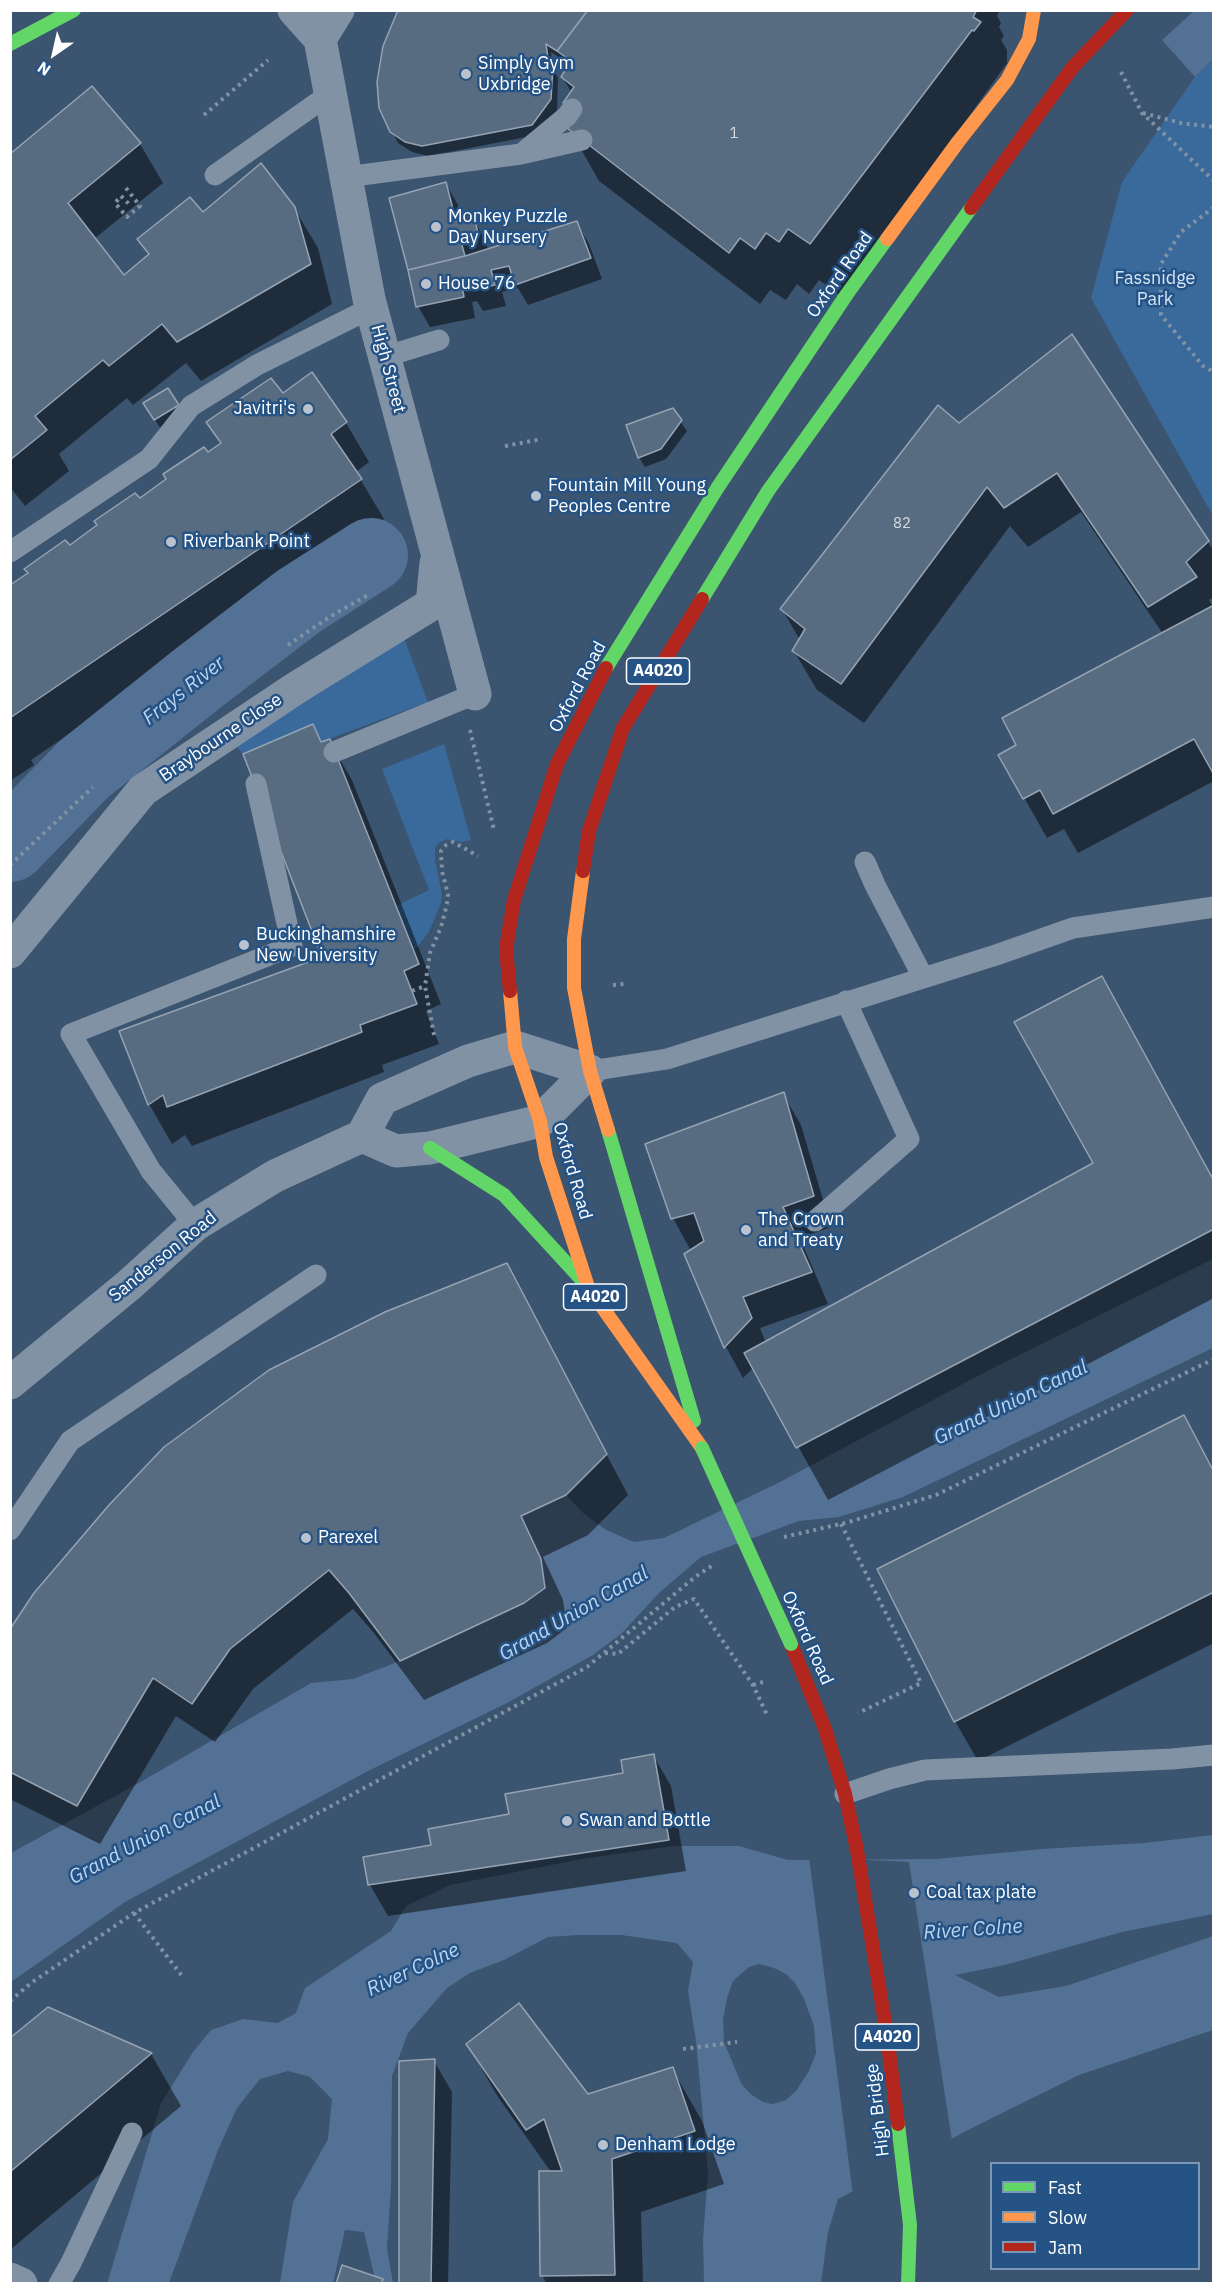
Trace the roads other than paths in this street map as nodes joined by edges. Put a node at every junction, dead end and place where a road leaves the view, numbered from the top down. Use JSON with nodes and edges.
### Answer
{"nodes":[{"id":1,"x":294,"y":10,"type":"edge"},
{"id":2,"x":338,"y":10,"type":"edge"},
{"id":3,"x":1034,"y":10,"type":"edge"},
{"id":4,"x":1127,"y":10,"type":"edge"},
{"id":5,"x":56,"y":14,"type":"edge"},
{"id":6,"x":320,"y":39,"type":"junction"},
{"id":7,"x":10,"y":44,"type":"edge"},
{"id":8,"x":331,"y":93,"type":"junction"},
{"id":9,"x":572,"y":109,"type":"dead end"},
{"id":10,"x":582,"y":140,"type":"dead end"},
{"id":11,"x":521,"y":154,"type":"junction"},
{"id":12,"x":215,"y":175,"type":"dead end"},
{"id":13,"x":346,"y":177,"type":"junction"},
{"id":14,"x":371,"y":308,"type":"junction"},
{"id":15,"x":439,"y":340,"type":"dead end"},
{"id":16,"x":384,"y":357,"type":"junction"},
{"id":17,"x":10,"y":552,"type":"edge"},
{"id":18,"x":438,"y":553,"type":"junction"},
{"id":19,"x":475,"y":694,"type":"joint"},
{"id":20,"x":334,"y":752,"type":"dead end"},
{"id":21,"x":256,"y":784,"type":"dead end"},
{"id":22,"x":866,"y":862,"type":"dead end"},
{"id":23,"x":1214,"y":907,"type":"edge"},
{"id":24,"x":10,"y":952,"type":"edge"},
{"id":25,"x":923,"y":977,"type":"junction"},
{"id":26,"x":846,"y":1001,"type":"junction"},
{"id":27,"x":515,"y":1047,"type":"junction"},
{"id":28,"x":590,"y":1071,"type":"junction"},
{"id":29,"x":540,"y":1121,"type":"junction"},
{"id":30,"x":362,"y":1136,"type":"junction"},
{"id":31,"x":430,"y":1149,"type":"junction"},
{"id":32,"x":815,"y":1221,"type":"dead end"},
{"id":33,"x":195,"y":1225,"type":"junction"},
{"id":34,"x":316,"y":1275,"type":"dead end"},
{"id":35,"x":588,"y":1287,"type":"junction"},
{"id":36,"x":10,"y":1383,"type":"edge"},
{"id":37,"x":702,"y":1448,"type":"junction"},
{"id":38,"x":10,"y":1530,"type":"edge"},
{"id":39,"x":1214,"y":1755,"type":"edge"},
{"id":40,"x":845,"y":1794,"type":"junction"},
{"id":41,"x":857,"y":1850,"type":"joint"},
{"id":42,"x":132,"y":2133,"type":"dead end"},
{"id":43,"x":10,"y":2279,"type":"edge"},
{"id":44,"x":21,"y":2283,"type":"edge"},
{"id":45,"x":59,"y":2283,"type":"edge"},
{"id":46,"x":908,"y":2283,"type":"edge"}],
"edges":[{"from":1,"to":6,"type":"street"},
{"from":2,"to":6,"type":"street"},
{"from":3,"to":27,"type":"main road","name":"Oxford Road","number":"A4020"},
{"from":4,"to":28,"type":"main road","name":"Oxford Road","number":"A4020"},
{"from":5,"to":7,"type":"main road"},
{"from":6,"to":8,"type":"street","name":"High Street"},
{"from":8,"to":12,"type":"lane"},
{"from":8,"to":13,"type":"street","name":"High Street"},
{"from":9,"to":11,"type":"lane"},
{"from":10,"to":11,"type":"lane"},
{"from":11,"to":13,"type":"lane"},
{"from":13,"to":14,"type":"street","name":"High Street"},
{"from":14,"to":16,"type":"street","name":"High Street"},
{"from":14,"to":17,"type":"lane"},
{"from":15,"to":16,"type":"lane"},
{"from":16,"to":18,"type":"street","name":"High Street"},
{"from":18,"to":19,"type":"street","name":"High Street"},
{"from":18,"to":24,"type":"street","name":"Braybourne Close"},
{"from":19,"to":20,"type":"lane"},
{"from":21,"to":33,"type":"lane"},
{"from":22,"to":25,"type":"lane"},
{"from":23,"to":25,"type":"lane"},
{"from":25,"to":26,"type":"lane"},
{"from":26,"to":28,"type":"lane"},
{"from":26,"to":32,"type":"lane"},
{"from":27,"to":28,"type":"street"},
{"from":27,"to":29,"type":"main road","name":"Oxford Road","number":"A4020"},
{"from":27,"to":30,"type":"street"},
{"from":28,"to":29,"type":"street"},
{"from":28,"to":37,"type":"main road","name":"Oxford Road","number":"A4020"},
{"from":29,"to":31,"type":"street"},
{"from":29,"to":35,"type":"main road","name":"Oxford Road","number":"A4020"},
{"from":30,"to":31,"type":"street"},
{"from":30,"to":33,"type":"street","name":"Sanderson Road"},
{"from":31,"to":35,"type":"main road"},
{"from":33,"to":36,"type":"street","name":"Sanderson Road"},
{"from":34,"to":38,"type":"lane"},
{"from":35,"to":37,"type":"main road","name":"Oxford Road","number":"A4020"},
{"from":37,"to":40,"type":"main road","name":"Oxford Road","number":"A4020","bridge":true},
{"from":39,"to":40,"type":"lane"},
{"from":40,"to":41,"type":"main road","name":"Oxford Road","number":"A4020"},
{"from":41,"to":46,"type":"main road","name":"High Bridge","number":"A4020"},
{"from":42,"to":45,"type":"lane"},
{"from":43,"to":44,"type":"street"}]}
